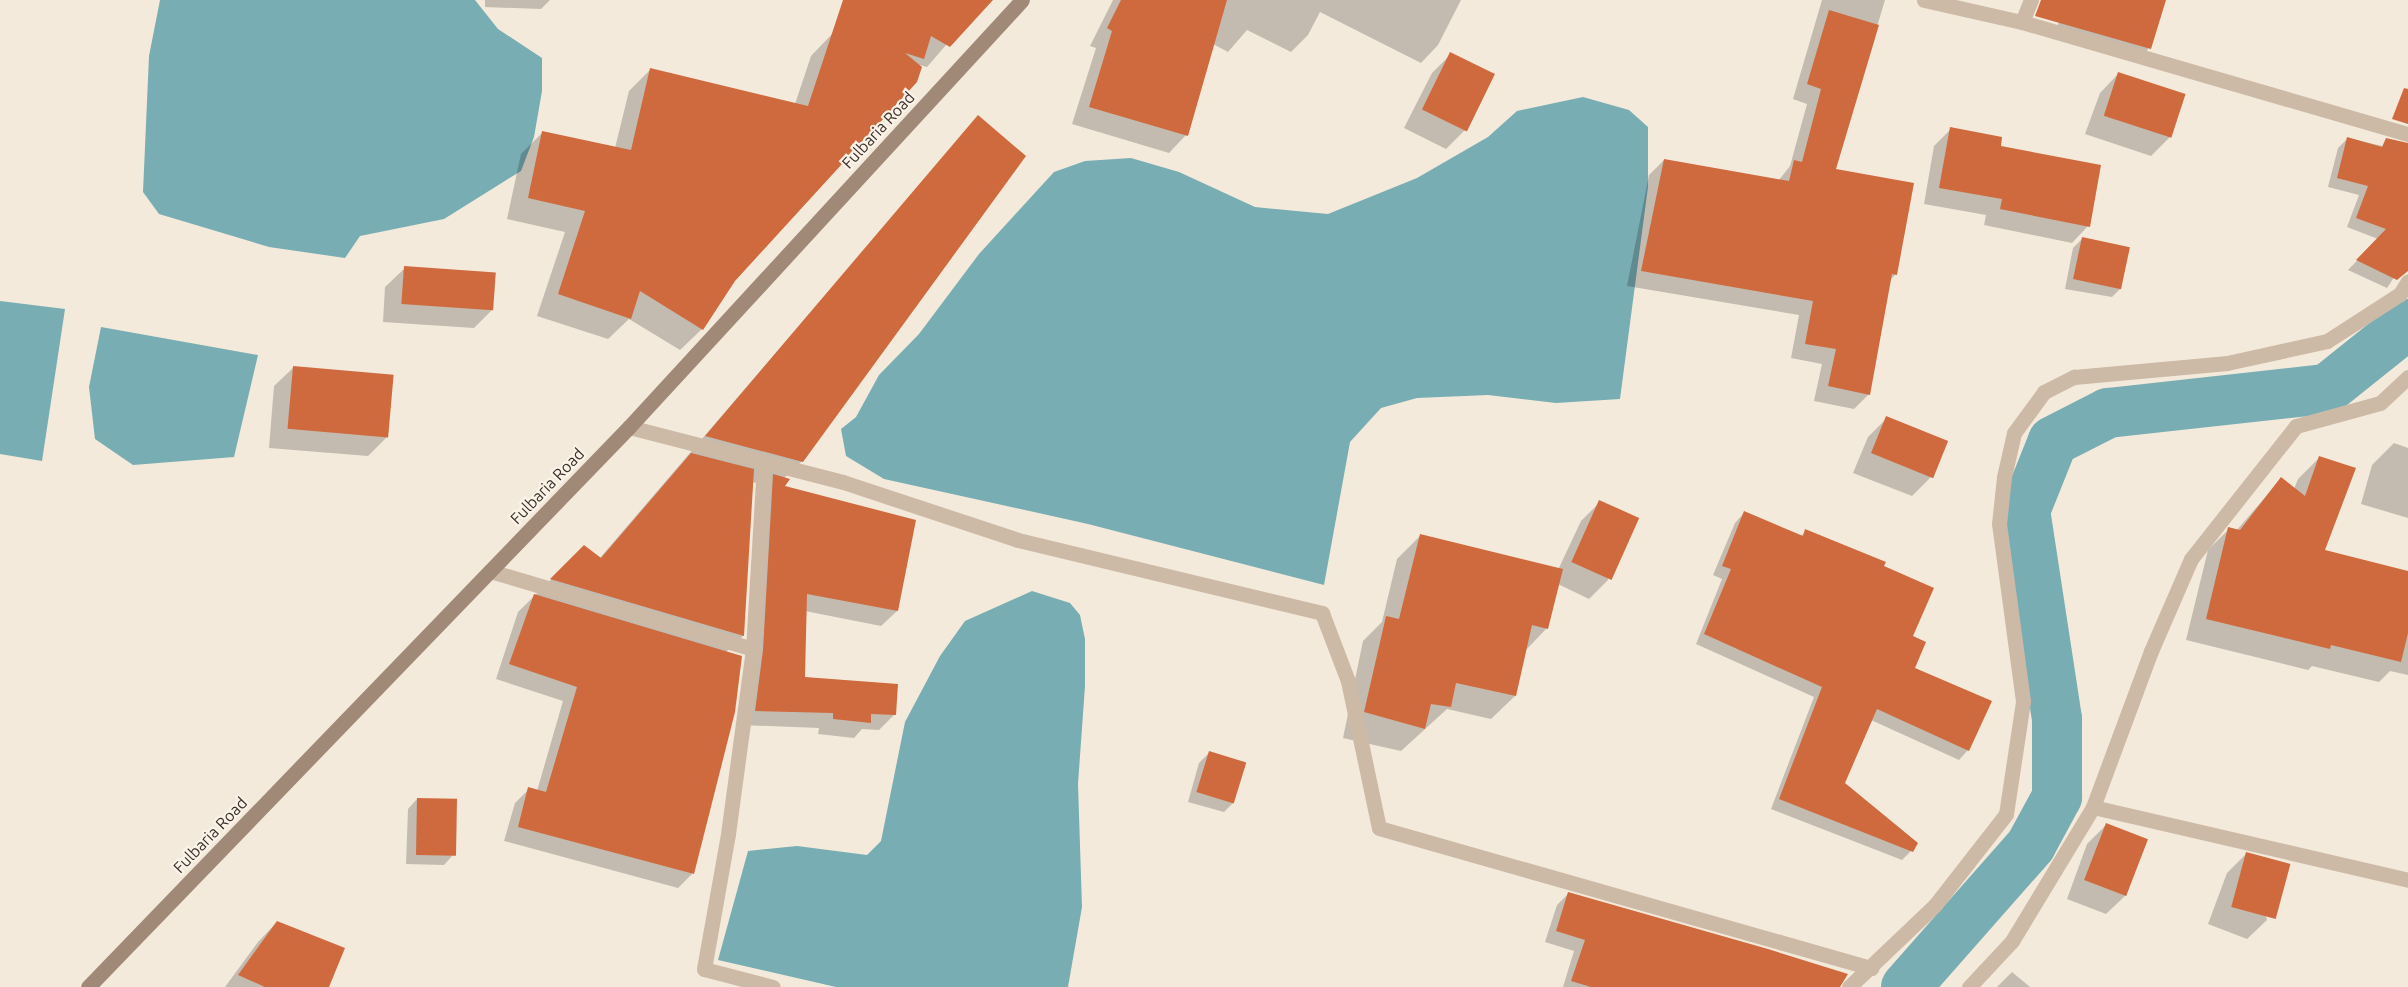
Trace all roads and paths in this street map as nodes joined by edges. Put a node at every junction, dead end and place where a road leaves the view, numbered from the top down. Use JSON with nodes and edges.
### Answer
{"nodes":[{"id":1,"x":1022,"y":0,"type":"edge"},
{"id":2,"x":1924,"y":0,"type":"edge"},
{"id":3,"x":2031,"y":0,"type":"edge"},
{"id":4,"x":2022,"y":22,"type":"junction"},
{"id":5,"x":2408,"y":134,"type":"edge"},
{"id":6,"x":2408,"y":281,"type":"edge"},
{"id":7,"x":2408,"y":377,"type":"edge"},
{"id":8,"x":629,"y":427,"type":"junction"},
{"id":9,"x":764,"y":462,"type":"junction"},
{"id":10,"x":490,"y":571,"type":"junction"},
{"id":11,"x":753,"y":649,"type":"junction"},
{"id":12,"x":2093,"y":807,"type":"junction"},
{"id":13,"x":2408,"y":880,"type":"edge"},
{"id":14,"x":1871,"y":968,"type":"junction"},
{"id":15,"x":88,"y":987,"type":"edge"},
{"id":16,"x":773,"y":987,"type":"edge"},
{"id":17,"x":1849,"y":987,"type":"edge"},
{"id":18,"x":1969,"y":987,"type":"edge"}],
"edges":[{"from":1,"to":8,"type":"main road","name":"Fulbaria Road"},
{"from":2,"to":4,"type":"street"},
{"from":3,"to":4,"type":"street"},
{"from":4,"to":5,"type":"street"},
{"from":6,"to":14,"type":"street"},
{"from":7,"to":12,"type":"street"},
{"from":8,"to":9,"type":"street"},
{"from":8,"to":10,"type":"main road","name":"Fulbaria Road"},
{"from":9,"to":11,"type":"street"},
{"from":9,"to":14,"type":"street"},
{"from":10,"to":11,"type":"street"},
{"from":10,"to":15,"type":"main road","name":"Fulbaria Road"},
{"from":11,"to":16,"type":"street"},
{"from":12,"to":13,"type":"street"},
{"from":12,"to":18,"type":"street"},
{"from":14,"to":17,"type":"street"}]}
